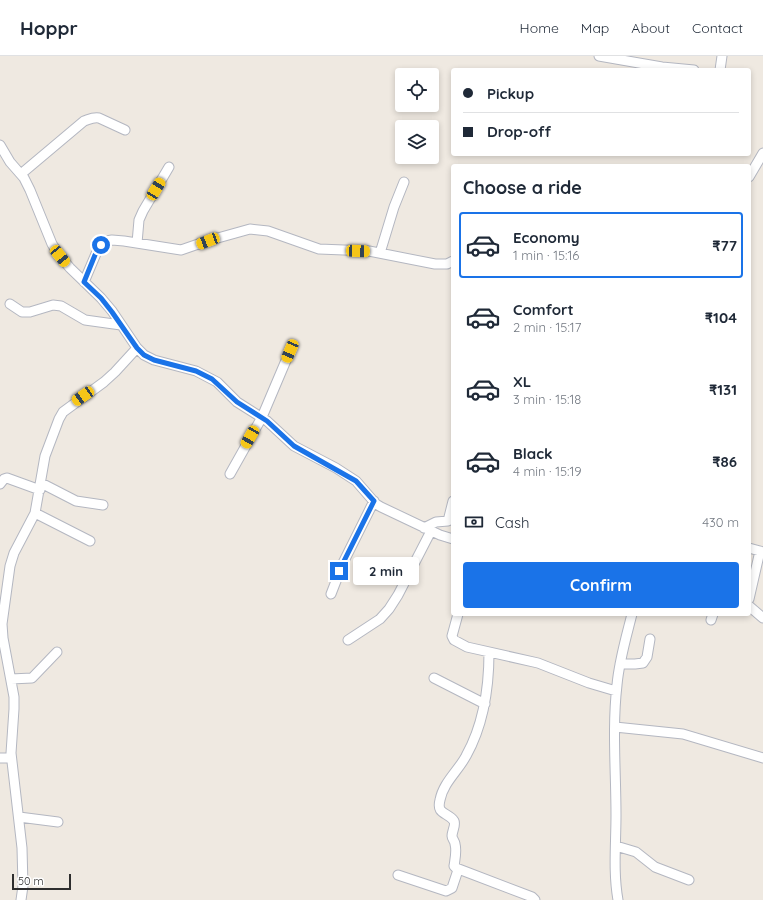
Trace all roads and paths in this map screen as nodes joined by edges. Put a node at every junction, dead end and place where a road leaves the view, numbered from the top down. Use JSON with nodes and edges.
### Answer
{"nodes":[{"id":1,"x":599,"y":56,"type":"edge"},
{"id":2,"x":722,"y":56,"type":"edge"},
{"id":3,"x":673,"y":68,"type":"edge"},
{"id":4,"x":720,"y":68,"type":"edge"},
{"id":5,"x":125,"y":130,"type":"dead end"},
{"id":6,"x":0,"y":145,"type":"edge"},
{"id":7,"x":763,"y":153,"type":"edge"},
{"id":8,"x":169,"y":167,"type":"dead end"},
{"id":9,"x":751,"y":173,"type":"edge"},
{"id":10,"x":21,"y":174,"type":"junction"},
{"id":11,"x":404,"y":182,"type":"dead end"},
{"id":12,"x":137,"y":243,"type":"junction"},
{"id":13,"x":380,"y":253,"type":"junction"},
{"id":14,"x":451,"y":263,"type":"edge"},
{"id":15,"x":84,"y":282,"type":"junction"},
{"id":16,"x":10,"y":304,"type":"dead end"},
{"id":17,"x":121,"y":325,"type":"junction"},
{"id":18,"x":137,"y":348,"type":"junction"},
{"id":19,"x":290,"y":351,"type":"dead end"},
{"id":20,"x":262,"y":418,"type":"junction"},
{"id":21,"x":230,"y":474,"type":"dead end"},
{"id":22,"x":0,"y":484,"type":"edge"},
{"id":23,"x":41,"y":486,"type":"junction"},
{"id":24,"x":374,"y":501,"type":"junction"},
{"id":25,"x":103,"y":505,"type":"dead end"},
{"id":26,"x":451,"y":509,"type":"edge"},
{"id":27,"x":36,"y":513,"type":"junction"},
{"id":28,"x":427,"y":529,"type":"junction"},
{"id":29,"x":451,"y":538,"type":"edge"},
{"id":30,"x":90,"y":541,"type":"dead end"},
{"id":31,"x":751,"y":548,"type":"edge"},
{"id":32,"x":761,"y":551,"type":"edge"},
{"id":33,"x":0,"y":568,"type":"edge"},
{"id":34,"x":10,"y":571,"type":"junction"},
{"id":35,"x":752,"y":576,"type":"edge"},
{"id":36,"x":3,"y":591,"type":"edge"},
{"id":37,"x":331,"y":594,"type":"dead end"},
{"id":38,"x":751,"y":608,"type":"edge"},
{"id":39,"x":457,"y":616,"type":"edge"},
{"id":40,"x":632,"y":616,"type":"edge"},
{"id":41,"x":763,"y":618,"type":"edge"},
{"id":42,"x":650,"y":639,"type":"dead end"},
{"id":43,"x":348,"y":640,"type":"dead end"},
{"id":44,"x":57,"y":652,"type":"dead end"},
{"id":45,"x":489,"y":652,"type":"junction"},
{"id":46,"x":620,"y":664,"type":"junction"},
{"id":47,"x":434,"y":678,"type":"dead end"},
{"id":48,"x":11,"y":679,"type":"junction"},
{"id":49,"x":616,"y":691,"type":"junction"},
{"id":50,"x":485,"y":704,"type":"junction"},
{"id":51,"x":615,"y":728,"type":"junction"},
{"id":52,"x":0,"y":758,"type":"edge"},
{"id":53,"x":11,"y":758,"type":"junction"},
{"id":54,"x":763,"y":758,"type":"edge"},
{"id":55,"x":19,"y":818,"type":"junction"},
{"id":56,"x":58,"y":822,"type":"dead end"},
{"id":57,"x":616,"y":846,"type":"junction"},
{"id":58,"x":458,"y":870,"type":"junction"},
{"id":59,"x":398,"y":875,"type":"dead end"},
{"id":60,"x":689,"y":880,"type":"dead end"},
{"id":61,"x":21,"y":900,"type":"edge"},
{"id":62,"x":535,"y":900,"type":"edge"},
{"id":63,"x":618,"y":900,"type":"edge"}],
"edges":[{"from":1,"to":3,"type":"street"},
{"from":2,"to":4,"type":"street"},
{"from":5,"to":10,"type":"street"},
{"from":6,"to":10,"type":"street"},
{"from":7,"to":9,"type":"street"},
{"from":8,"to":12,"type":"street"},
{"from":10,"to":15,"type":"street"},
{"from":11,"to":13,"type":"street"},
{"from":12,"to":13,"type":"street"},
{"from":12,"to":15,"type":"street"},
{"from":13,"to":14,"type":"street"},
{"from":15,"to":17,"type":"street"},
{"from":16,"to":17,"type":"street"},
{"from":17,"to":18,"type":"street"},
{"from":18,"to":20,"type":"street"},
{"from":18,"to":23,"type":"street"},
{"from":19,"to":20,"type":"street"},
{"from":20,"to":21,"type":"street"},
{"from":20,"to":24,"type":"street"},
{"from":22,"to":23,"type":"street"},
{"from":23,"to":25,"type":"street"},
{"from":23,"to":27,"type":"street"},
{"from":24,"to":28,"type":"street"},
{"from":24,"to":37,"type":"street"},
{"from":26,"to":28,"type":"street"},
{"from":27,"to":30,"type":"street"},
{"from":27,"to":34,"type":"street"},
{"from":28,"to":29,"type":"street"},
{"from":28,"to":43,"type":"street"},
{"from":31,"to":32,"type":"street"},
{"from":32,"to":35,"type":"street"},
{"from":33,"to":34,"type":"street"},
{"from":34,"to":36,"type":"street"},
{"from":36,"to":48,"type":"street"},
{"from":38,"to":41,"type":"street"},
{"from":39,"to":45,"type":"street"},
{"from":40,"to":46,"type":"street"},
{"from":42,"to":46,"type":"street"},
{"from":44,"to":48,"type":"street"},
{"from":45,"to":49,"type":"street"},
{"from":45,"to":50,"type":"street"},
{"from":46,"to":49,"type":"street"},
{"from":47,"to":50,"type":"street"},
{"from":48,"to":53,"type":"street"},
{"from":49,"to":51,"type":"street"},
{"from":50,"to":58,"type":"street"},
{"from":51,"to":54,"type":"street"},
{"from":51,"to":57,"type":"street"},
{"from":52,"to":53,"type":"street"},
{"from":53,"to":55,"type":"street"},
{"from":55,"to":56,"type":"street"},
{"from":55,"to":61,"type":"street"},
{"from":57,"to":60,"type":"street"},
{"from":57,"to":63,"type":"street"},
{"from":58,"to":59,"type":"street"},
{"from":58,"to":62,"type":"street"}]}
